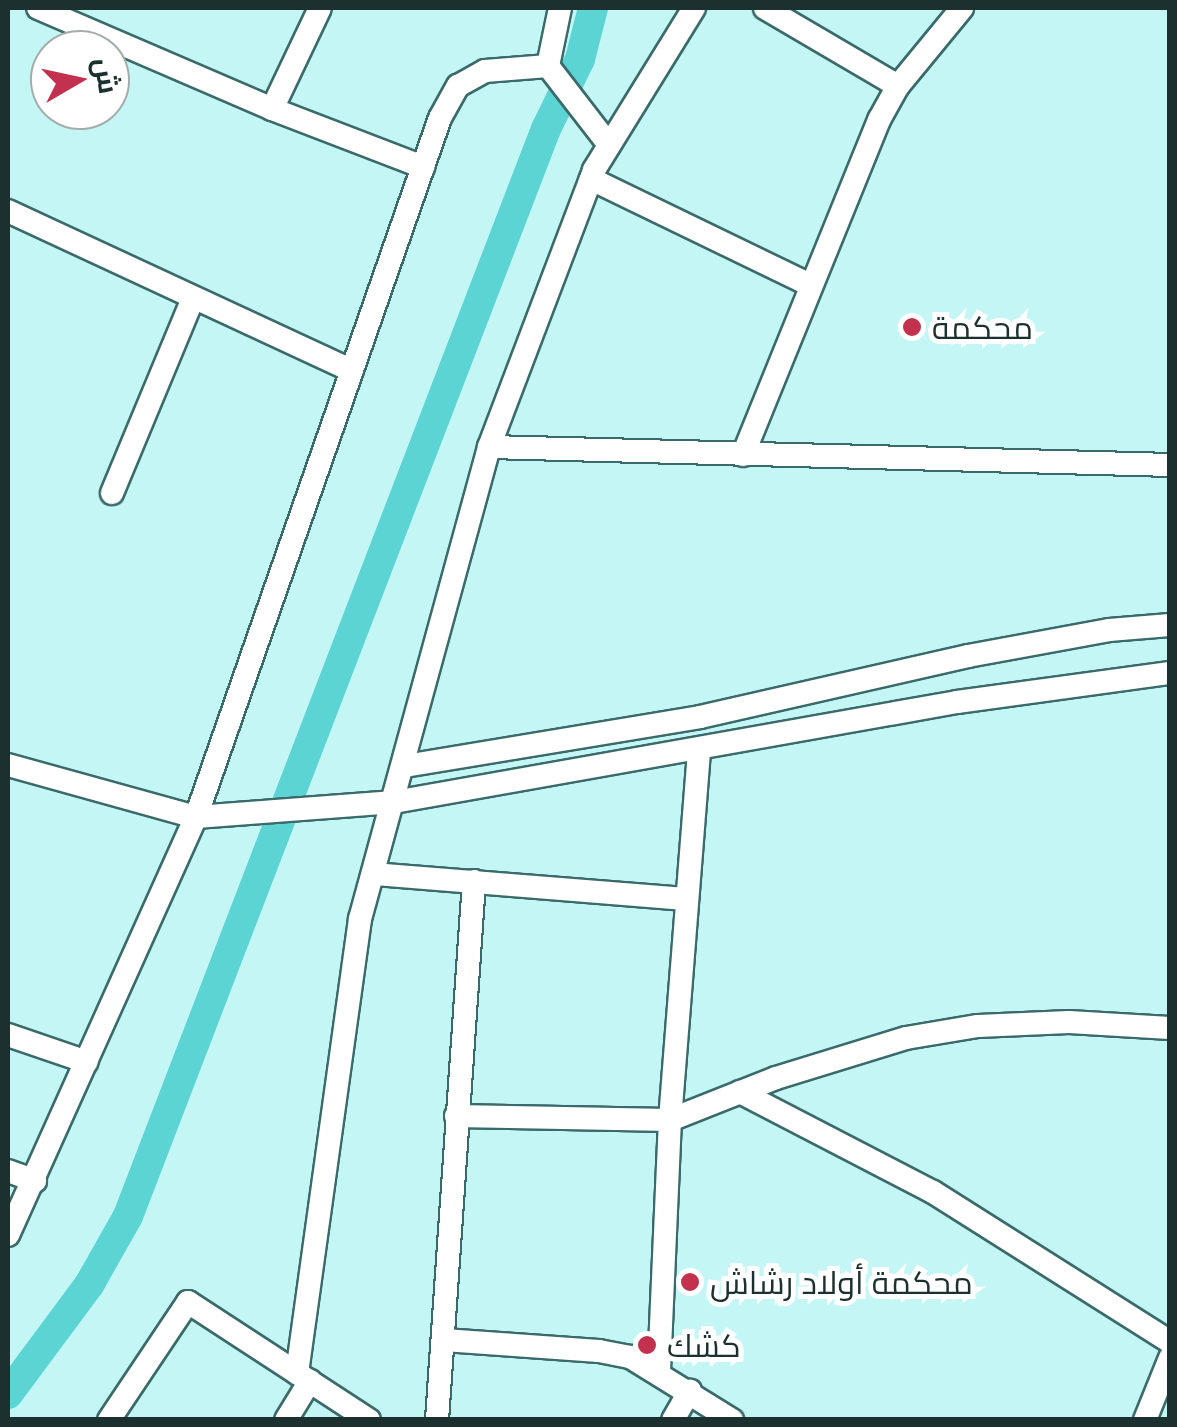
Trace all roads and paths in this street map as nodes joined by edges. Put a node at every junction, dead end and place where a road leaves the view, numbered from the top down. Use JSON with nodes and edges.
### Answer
{"nodes":[{"id":1,"x":38,"y":8,"type":"edge"},
{"id":2,"x":320,"y":8,"type":"edge"},
{"id":3,"x":560,"y":8,"type":"edge"},
{"id":4,"x":694,"y":8,"type":"edge"},
{"id":5,"x":765,"y":8,"type":"edge"},
{"id":6,"x":962,"y":8,"type":"edge"},
{"id":7,"x":548,"y":66,"type":"junction"},
{"id":8,"x":898,"y":86,"type":"junction"},
{"id":9,"x":272,"y":109,"type":"junction"},
{"id":10,"x":609,"y":145,"type":"junction"},
{"id":11,"x":423,"y":166,"type":"junction"},
{"id":12,"x":591,"y":179,"type":"junction"},
{"id":13,"x":8,"y":211,"type":"edge"},
{"id":14,"x":810,"y":285,"type":"junction"},
{"id":15,"x":194,"y":298,"type":"junction"},
{"id":16,"x":352,"y":371,"type":"junction"},
{"id":17,"x":488,"y":447,"type":"junction"},
{"id":18,"x":743,"y":455,"type":"junction"},
{"id":19,"x":1170,"y":465,"type":"edge"},
{"id":20,"x":112,"y":493,"type":"dead end"},
{"id":21,"x":1170,"y":625,"type":"edge"},
{"id":22,"x":1170,"y":673,"type":"edge"},
{"id":23,"x":699,"y":751,"type":"junction"},
{"id":24,"x":8,"y":764,"type":"edge"},
{"id":25,"x":405,"y":766,"type":"junction"},
{"id":26,"x":394,"y":802,"type":"junction"},
{"id":27,"x":196,"y":817,"type":"junction"},
{"id":28,"x":374,"y":874,"type":"junction"},
{"id":29,"x":474,"y":881,"type":"junction"},
{"id":30,"x":687,"y":898,"type":"junction"},
{"id":31,"x":1170,"y":1028,"type":"edge"},
{"id":32,"x":8,"y":1035,"type":"edge"},
{"id":33,"x":87,"y":1062,"type":"junction"},
{"id":34,"x":740,"y":1092,"type":"junction"},
{"id":35,"x":456,"y":1116,"type":"junction"},
{"id":36,"x":670,"y":1120,"type":"junction"},
{"id":37,"x":8,"y":1171,"type":"edge"},
{"id":38,"x":34,"y":1181,"type":"junction"},
{"id":39,"x":8,"y":1235,"type":"edge"},
{"id":40,"x":444,"y":1340,"type":"junction"},
{"id":41,"x":1170,"y":1342,"type":"edge"},
{"id":42,"x":1170,"y":1358,"type":"edge"},
{"id":43,"x":659,"y":1371,"type":"junction"},
{"id":44,"x":303,"y":1377,"type":"junction"},
{"id":45,"x":690,"y":1390,"type":"junction"},
{"id":46,"x":109,"y":1420,"type":"edge"},
{"id":47,"x":286,"y":1420,"type":"edge"},
{"id":48,"x":369,"y":1420,"type":"edge"},
{"id":49,"x":437,"y":1420,"type":"edge"},
{"id":50,"x":673,"y":1420,"type":"edge"},
{"id":51,"x":732,"y":1420,"type":"edge"},
{"id":52,"x":1144,"y":1420,"type":"edge"}],
"edges":[{"from":1,"to":9,"type":"street"},
{"from":2,"to":9,"type":"street"},
{"from":3,"to":7,"type":"street"},
{"from":4,"to":10,"type":"street"},
{"from":5,"to":8,"type":"street"},
{"from":6,"to":8,"type":"street"},
{"from":7,"to":10,"type":"street"},
{"from":7,"to":11,"type":"street"},
{"from":8,"to":14,"type":"street"},
{"from":9,"to":11,"type":"street"},
{"from":10,"to":12,"type":"street"},
{"from":11,"to":16,"type":"street"},
{"from":12,"to":14,"type":"street"},
{"from":12,"to":17,"type":"street"},
{"from":13,"to":15,"type":"street"},
{"from":14,"to":18,"type":"street"},
{"from":15,"to":16,"type":"street"},
{"from":15,"to":20,"type":"street"},
{"from":16,"to":27,"type":"street"},
{"from":17,"to":18,"type":"street"},
{"from":17,"to":25,"type":"street"},
{"from":18,"to":19,"type":"street"},
{"from":21,"to":25,"type":"street"},
{"from":22,"to":23,"type":"street"},
{"from":23,"to":26,"type":"street"},
{"from":23,"to":30,"type":"street"},
{"from":24,"to":27,"type":"street"},
{"from":25,"to":26,"type":"street"},
{"from":26,"to":27,"type":"street"},
{"from":26,"to":28,"type":"street"},
{"from":27,"to":33,"type":"street"},
{"from":28,"to":29,"type":"street"},
{"from":28,"to":44,"type":"street"},
{"from":29,"to":30,"type":"street"},
{"from":29,"to":35,"type":"street"},
{"from":30,"to":36,"type":"street"},
{"from":31,"to":34,"type":"street"},
{"from":32,"to":33,"type":"street"},
{"from":33,"to":38,"type":"street"},
{"from":34,"to":36,"type":"street"},
{"from":34,"to":41,"type":"street"},
{"from":35,"to":36,"type":"street"},
{"from":35,"to":40,"type":"street"},
{"from":36,"to":43,"type":"street"},
{"from":37,"to":38,"type":"street"},
{"from":38,"to":39,"type":"street"},
{"from":40,"to":43,"type":"street"},
{"from":40,"to":49,"type":"street"},
{"from":42,"to":52,"type":"street"},
{"from":43,"to":45,"type":"street"},
{"from":44,"to":46,"type":"street"},
{"from":44,"to":47,"type":"street"},
{"from":44,"to":48,"type":"street"},
{"from":45,"to":50,"type":"street"},
{"from":45,"to":51,"type":"street"}]}
